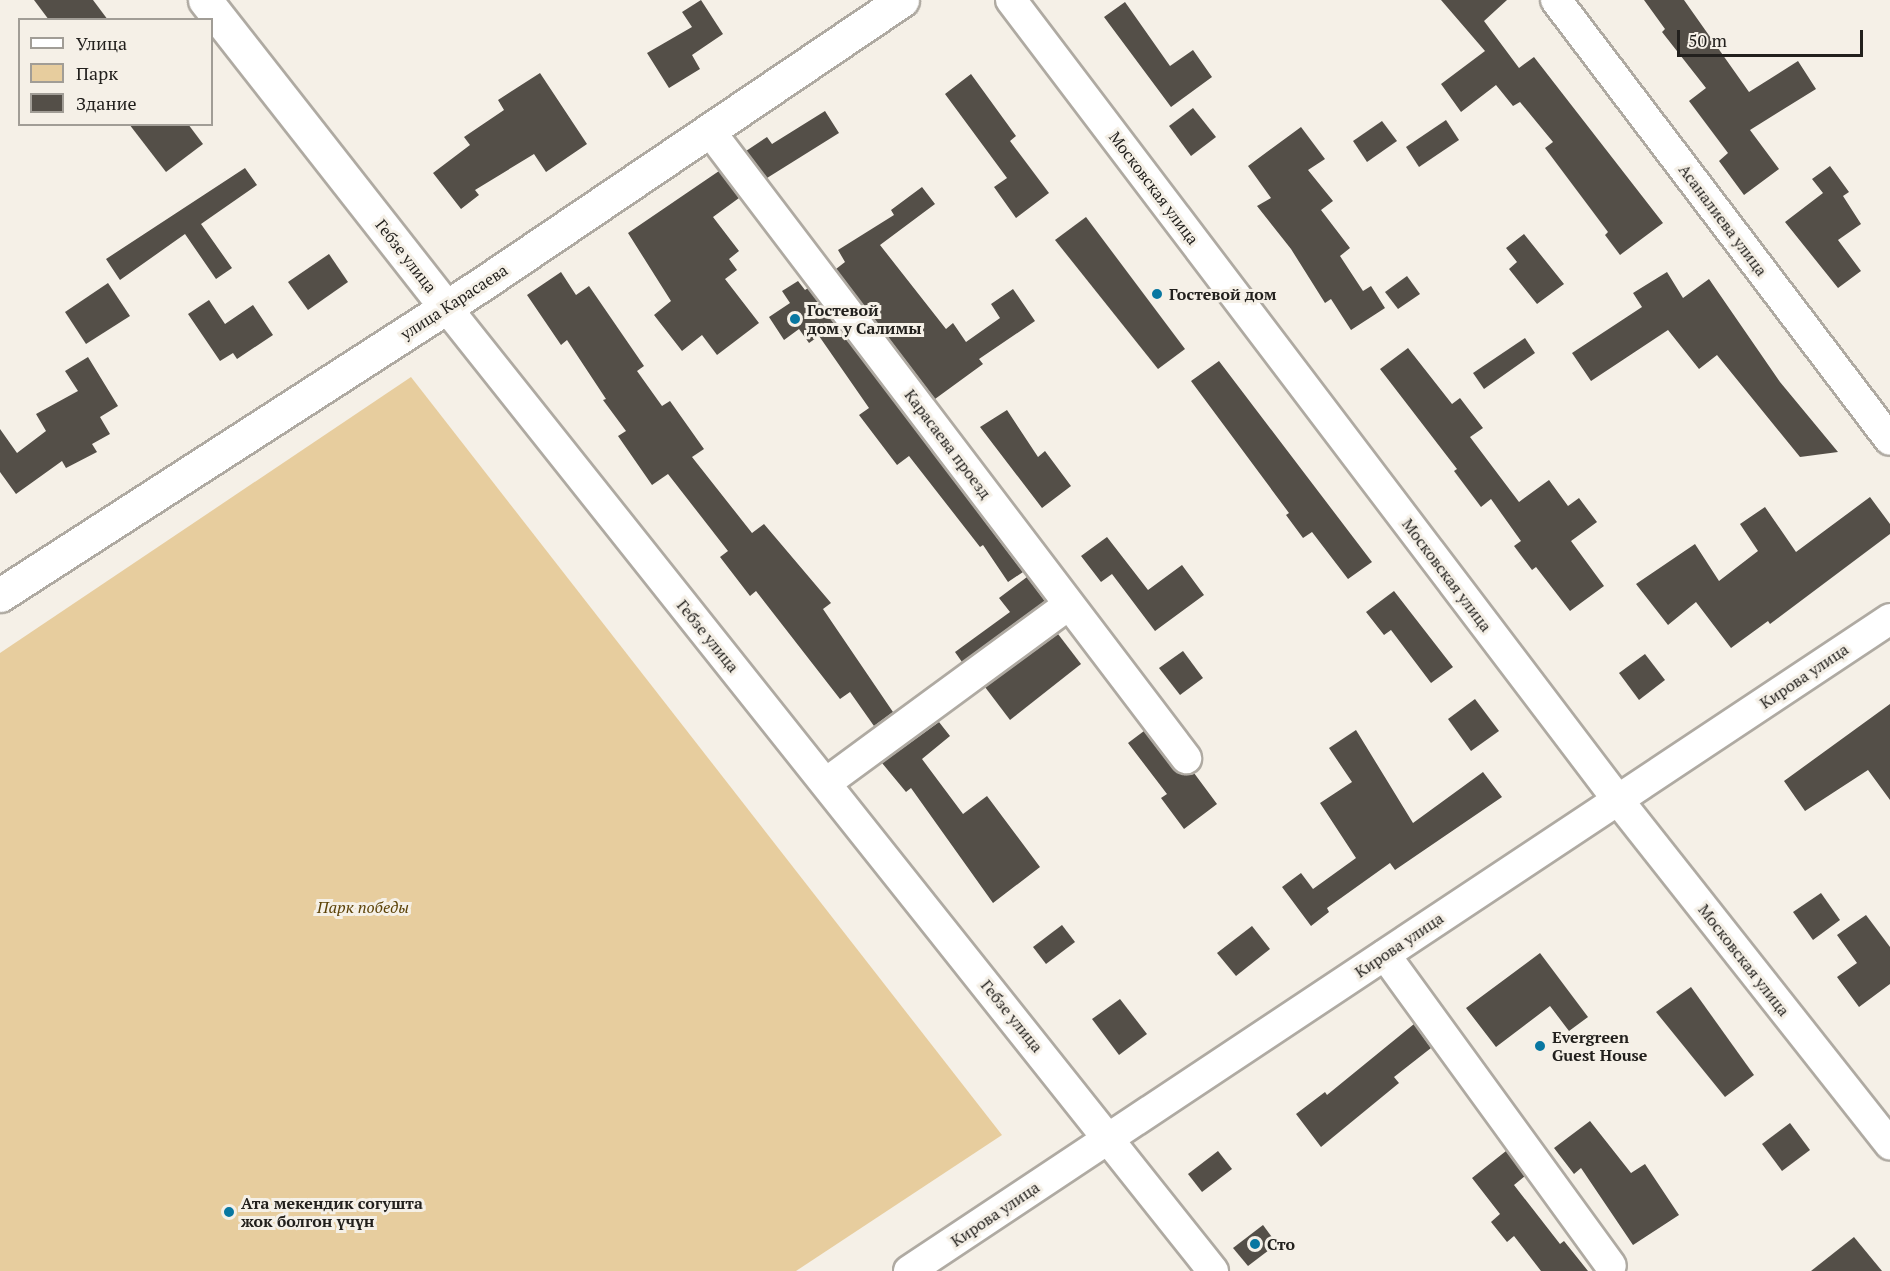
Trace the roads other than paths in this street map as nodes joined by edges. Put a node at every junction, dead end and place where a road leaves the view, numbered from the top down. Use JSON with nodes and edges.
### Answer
{"nodes":[{"id":1,"x":205,"y":0,"type":"edge"},
{"id":2,"x":902,"y":0,"type":"edge"},
{"id":3,"x":1011,"y":0,"type":"edge"},
{"id":4,"x":1556,"y":0,"type":"edge"},
{"id":5,"x":709,"y":130,"type":"junction"},
{"id":6,"x":446,"y":307,"type":"junction"},
{"id":7,"x":1890,"y":440,"type":"edge"},
{"id":8,"x":0,"y":595,"type":"edge"},
{"id":9,"x":1067,"y":606,"type":"junction"},
{"id":10,"x":1890,"y":619,"type":"edge"},
{"id":11,"x":1186,"y":758,"type":"dead end"},
{"id":12,"x":826,"y":783,"type":"junction"},
{"id":13,"x":1618,"y":800,"type":"junction"},
{"id":14,"x":1385,"y":955,"type":"junction"},
{"id":15,"x":1109,"y":1138,"type":"junction"},
{"id":16,"x":1890,"y":1145,"type":"edge"},
{"id":17,"x":1611,"y":1266,"type":"dead end"},
{"id":18,"x":909,"y":1271,"type":"edge"},
{"id":19,"x":1213,"y":1271,"type":"edge"}],
"edges":[{"from":1,"to":6,"type":"main road","name":"Гебзе улица"},
{"from":2,"to":5,"type":"main road","name":"улица Карасаева"},
{"from":3,"to":13,"type":"street","name":"Московская улица"},
{"from":4,"to":7,"type":"street","name":"Асаналиева улица"},
{"from":5,"to":6,"type":"main road","name":"улица Карасаева"},
{"from":5,"to":9,"type":"street","name":"Карасаева проезд"},
{"from":6,"to":8,"type":"main road","name":"улица Карасаева"},
{"from":6,"to":12,"type":"street","name":"Гебзе улица"},
{"from":9,"to":11,"type":"street","name":"Карасаева проезд"},
{"from":9,"to":12,"type":"street"},
{"from":10,"to":13,"type":"street","name":"Кирова улица"},
{"from":12,"to":15,"type":"street","name":"Гебзе улица"},
{"from":13,"to":14,"type":"street","name":"Кирова улица"},
{"from":13,"to":16,"type":"street","name":"Московская улица"},
{"from":14,"to":15,"type":"street","name":"Кирова улица"},
{"from":14,"to":17,"type":"street"},
{"from":15,"to":18,"type":"street","name":"Кирова улица"},
{"from":15,"to":19,"type":"street","name":"Гебзе улица"}]}
